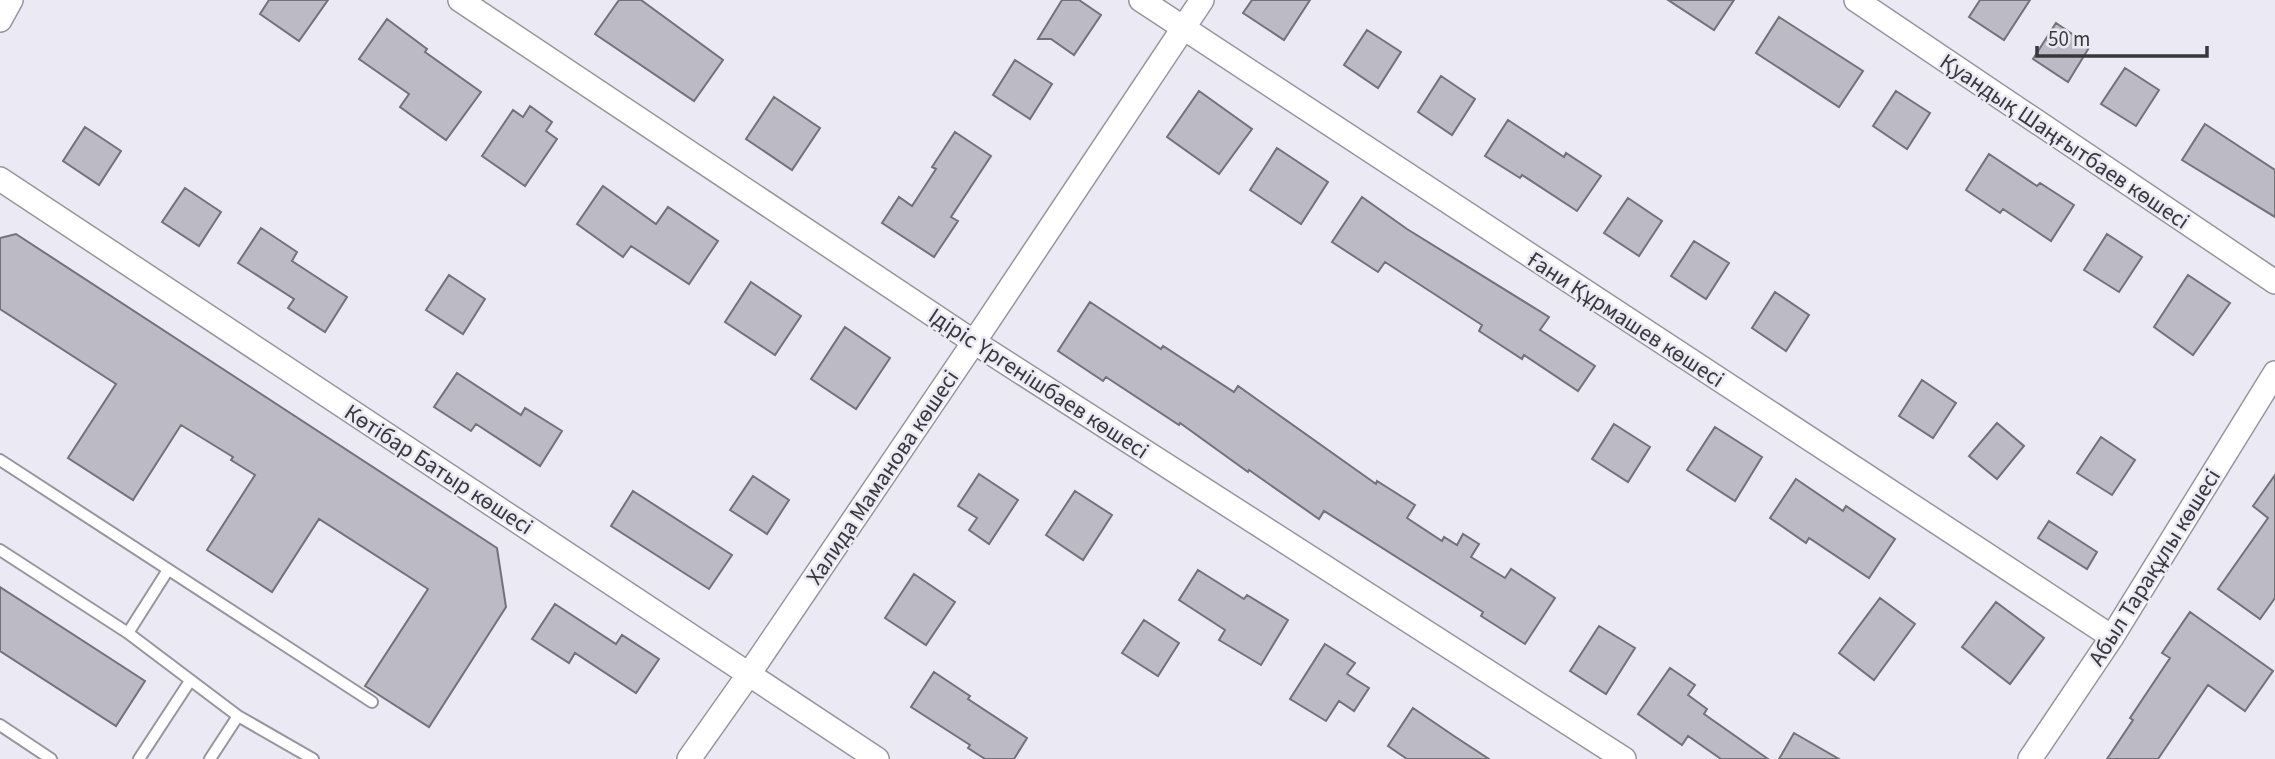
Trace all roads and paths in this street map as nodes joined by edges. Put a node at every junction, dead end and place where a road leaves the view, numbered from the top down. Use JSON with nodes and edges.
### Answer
{"nodes":[{"id":1,"x":11,"y":0,"type":"edge"},
{"id":2,"x":460,"y":0,"type":"edge"},
{"id":3,"x":1141,"y":0,"type":"edge"},
{"id":4,"x":1202,"y":0,"type":"edge"},
{"id":5,"x":1856,"y":0,"type":"edge"},
{"id":6,"x":0,"y":20,"type":"edge"},
{"id":7,"x":1184,"y":28,"type":"junction"},
{"id":8,"x":0,"y":179,"type":"edge"},
{"id":9,"x":2275,"y":282,"type":"edge"},
{"id":10,"x":974,"y":342,"type":"junction"},
{"id":11,"x":2275,"y":373,"type":"edge"},
{"id":12,"x":0,"y":460,"type":"edge"},
{"id":13,"x":0,"y":550,"type":"edge"},
{"id":14,"x":168,"y":570,"type":"junction"},
{"id":15,"x":128,"y":633,"type":"junction"},
{"id":16,"x":2112,"y":637,"type":"junction"},
{"id":17,"x":749,"y":674,"type":"junction"},
{"id":18,"x":190,"y":681,"type":"junction"},
{"id":19,"x":372,"y":702,"type":"dead end"},
{"id":20,"x":238,"y":716,"type":"junction"},
{"id":21,"x":0,"y":725,"type":"edge"},
{"id":22,"x":51,"y":759,"type":"edge"},
{"id":23,"x":139,"y":759,"type":"edge"},
{"id":24,"x":210,"y":759,"type":"edge"},
{"id":25,"x":313,"y":759,"type":"edge"},
{"id":26,"x":689,"y":759,"type":"edge"},
{"id":27,"x":877,"y":759,"type":"edge"},
{"id":28,"x":1624,"y":759,"type":"edge"},
{"id":29,"x":2030,"y":759,"type":"edge"}],
"edges":[{"from":1,"to":6,"type":"street"},
{"from":2,"to":10,"type":"street","name":"Ідіріс Үргенішбаев көшесі"},
{"from":3,"to":7,"type":"street","name":"Ғани Құрмашев көшесі"},
{"from":4,"to":7,"type":"street","name":"Халида Маманова көшесі"},
{"from":5,"to":9,"type":"street","name":"Қуандық Шаңғытбаев көшесі"},
{"from":7,"to":10,"type":"street","name":"Халида Маманова көшесі"},
{"from":7,"to":16,"type":"street","name":"Ғани Құрмашев көшесі"},
{"from":8,"to":17,"type":"street","name":"Көтібар Батыр көшесі"},
{"from":10,"to":17,"type":"street","name":"Халида Маманова көшесі"},
{"from":10,"to":28,"type":"street","name":"Ідіріс Үргенішбаев көшесі"},
{"from":11,"to":16,"type":"street","name":"Абыл Тарақұлы көшесі"},
{"from":12,"to":14,"type":"lane"},
{"from":13,"to":15,"type":"lane"},
{"from":14,"to":15,"type":"lane"},
{"from":14,"to":19,"type":"lane"},
{"from":15,"to":18,"type":"lane"},
{"from":16,"to":29,"type":"street","name":"Абыл Тарақұлы көшесі"},
{"from":17,"to":26,"type":"street","name":"Халида Маманова көшесі"},
{"from":17,"to":27,"type":"street","name":"Көтібар Батыр көшесі"},
{"from":18,"to":20,"type":"lane"},
{"from":18,"to":23,"type":"lane"},
{"from":20,"to":24,"type":"lane"},
{"from":20,"to":25,"type":"lane"},
{"from":21,"to":22,"type":"lane"}]}
